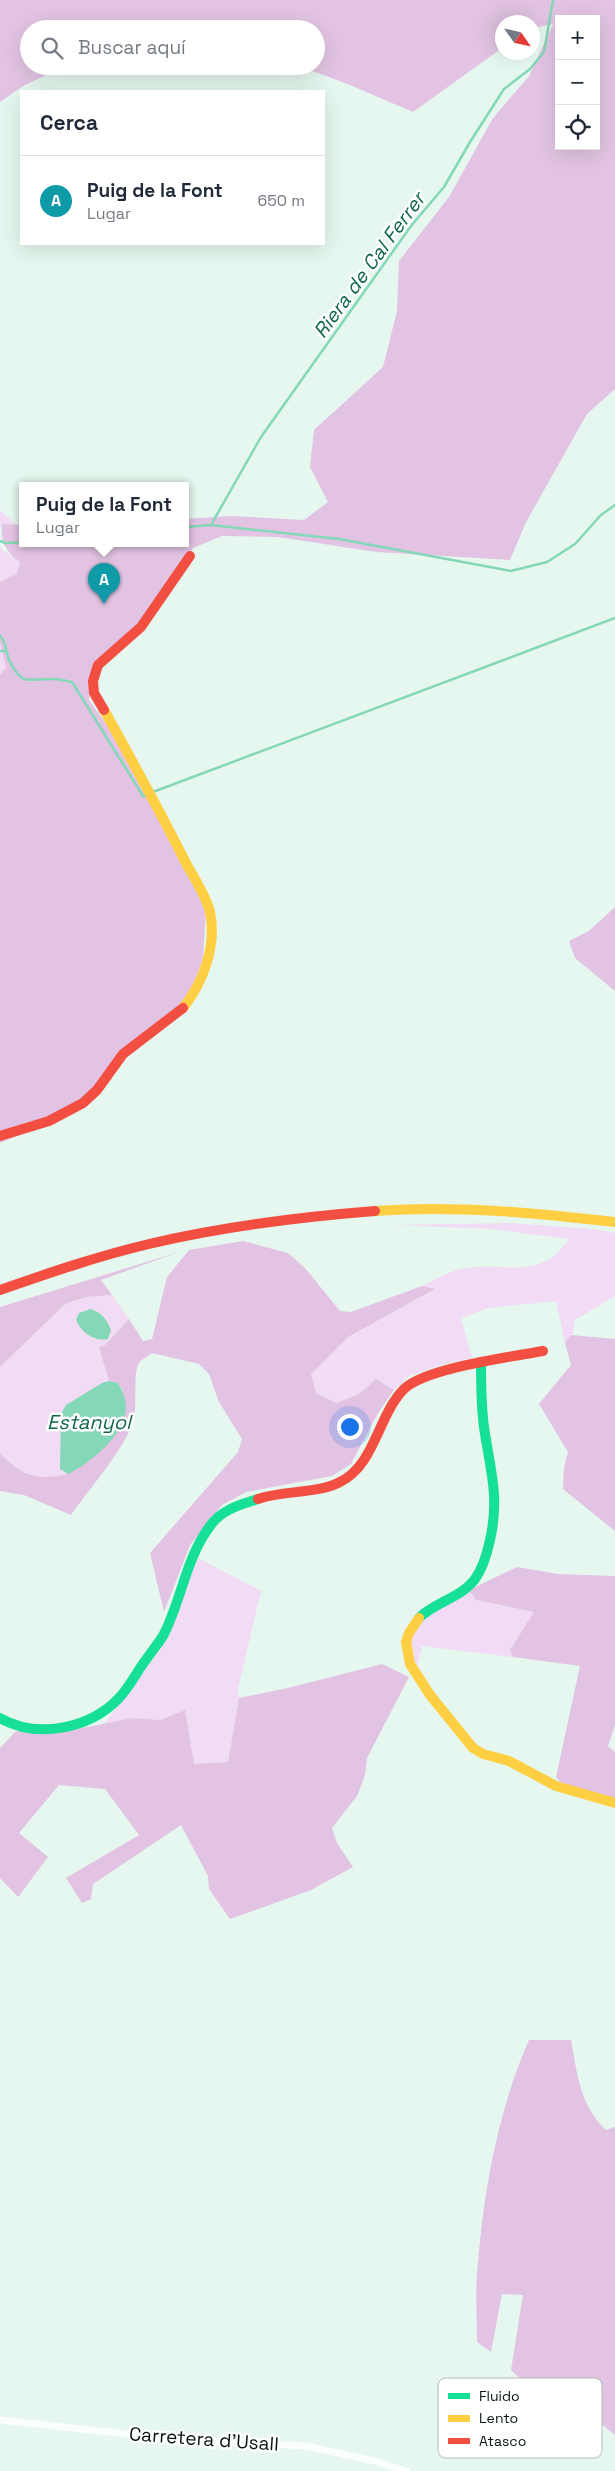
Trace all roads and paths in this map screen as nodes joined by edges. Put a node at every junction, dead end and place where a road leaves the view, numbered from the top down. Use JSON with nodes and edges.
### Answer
{"nodes":[{"id":1,"x":190,"y":556,"type":"dead end"},
{"id":2,"x":0,"y":1136,"type":"edge"},
{"id":3,"x":615,"y":1222,"type":"edge"},
{"id":4,"x":0,"y":1290,"type":"edge"},
{"id":5,"x":543,"y":1351,"type":"dead end"},
{"id":6,"x":481,"y":1362,"type":"junction"},
{"id":7,"x":0,"y":1718,"type":"edge"},
{"id":8,"x":615,"y":1803,"type":"edge"},
{"id":9,"x":0,"y":2420,"type":"edge"},
{"id":10,"x":406,"y":2471,"type":"edge"}],
"edges":[{"from":1,"to":2,"type":"street"},
{"from":3,"to":4,"type":"street"},
{"from":5,"to":6,"type":"street"},
{"from":6,"to":7,"type":"street"},
{"from":6,"to":8,"type":"street"},
{"from":9,"to":10,"type":"street","name":"Carretera d'Usall"}]}
